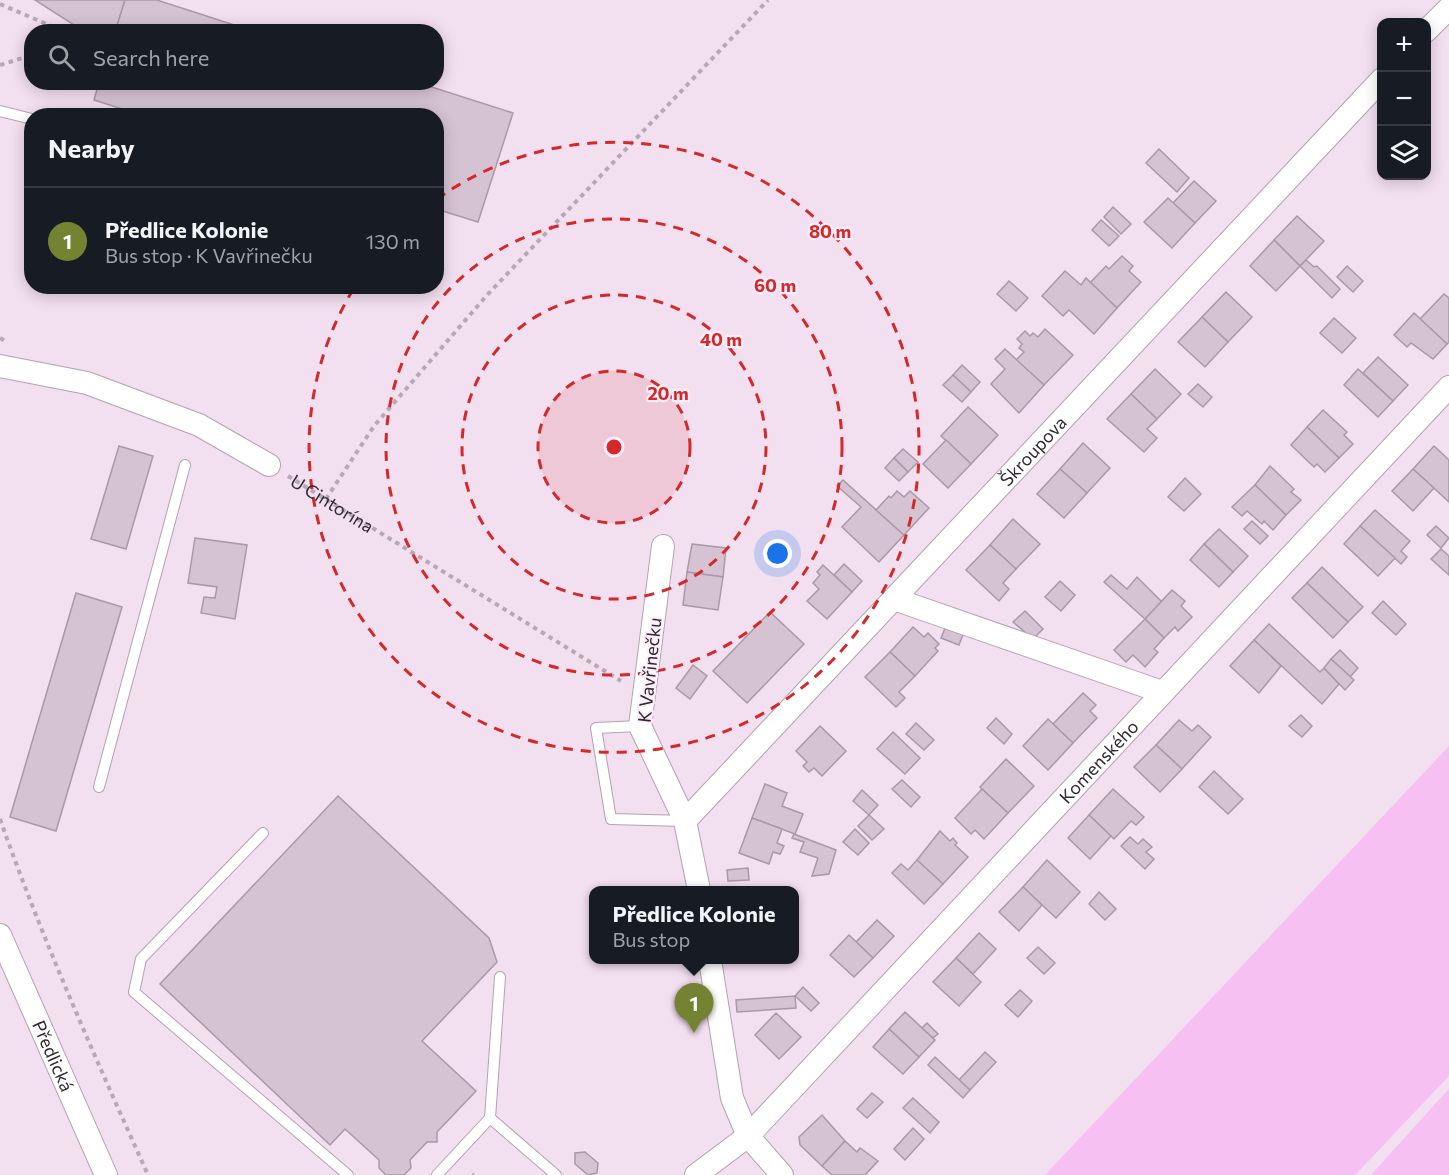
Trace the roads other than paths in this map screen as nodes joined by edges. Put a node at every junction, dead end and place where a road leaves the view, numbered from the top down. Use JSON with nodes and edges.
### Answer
{"nodes":[{"id":1,"x":1449,"y":8,"type":"edge"},
{"id":2,"x":1431,"y":27,"type":"edge"},
{"id":3,"x":1377,"y":84,"type":"edge"},
{"id":4,"x":0,"y":111,"type":"edge"},
{"id":5,"x":24,"y":117,"type":"edge"},
{"id":6,"x":0,"y":366,"type":"edge"},
{"id":7,"x":1449,"y":387,"type":"edge"},
{"id":8,"x":185,"y":465,"type":"dead end"},
{"id":9,"x":269,"y":465,"type":"road end"},
{"id":10,"x":663,"y":546,"type":"dead end"},
{"id":11,"x":894,"y":598,"type":"junction"},
{"id":12,"x":1161,"y":692,"type":"junction"},
{"id":13,"x":640,"y":726,"type":"junction"},
{"id":14,"x":99,"y":787,"type":"dead end"},
{"id":15,"x":685,"y":821,"type":"junction"},
{"id":16,"x":263,"y":833,"type":"dead end"},
{"id":17,"x":698,"y":886,"type":"edge"},
{"id":18,"x":0,"y":935,"type":"edge"},
{"id":19,"x":711,"y":964,"type":"edge"},
{"id":20,"x":500,"y":977,"type":"dead end"},
{"id":21,"x":490,"y":1118,"type":"junction"},
{"id":22,"x":748,"y":1136,"type":"junction"},
{"id":23,"x":106,"y":1175,"type":"edge"},
{"id":24,"x":348,"y":1175,"type":"edge"},
{"id":25,"x":437,"y":1175,"type":"edge"},
{"id":26,"x":556,"y":1175,"type":"edge"},
{"id":27,"x":696,"y":1175,"type":"edge"},
{"id":28,"x":782,"y":1175,"type":"edge"}],
"edges":[{"from":1,"to":2,"type":"street"},
{"from":3,"to":11,"type":"street","name":"Škroupova"},
{"from":4,"to":5,"type":"lane"},
{"from":6,"to":9,"type":"street"},
{"from":7,"to":12,"type":"street","name":"Komenského"},
{"from":8,"to":14,"type":"lane"},
{"from":10,"to":13,"type":"street","name":"K Vavřinečku"},
{"from":11,"to":12,"type":"street"},
{"from":11,"to":15,"type":"street","name":"Škroupova"},
{"from":12,"to":22,"type":"street","name":"Komenského"},
{"from":13,"to":15,"type":"street","name":"K Vavřinečku"},
{"from":13,"to":15,"type":"lane"},
{"from":15,"to":17,"type":"street","name":"K Vavřinečku"},
{"from":16,"to":24,"type":"lane"},
{"from":18,"to":23,"type":"street","name":"Předlická"},
{"from":19,"to":22,"type":"street"},
{"from":20,"to":21,"type":"lane"},
{"from":21,"to":25,"type":"lane"},
{"from":21,"to":26,"type":"lane"},
{"from":22,"to":27,"type":"street"},
{"from":22,"to":28,"type":"street"}]}
